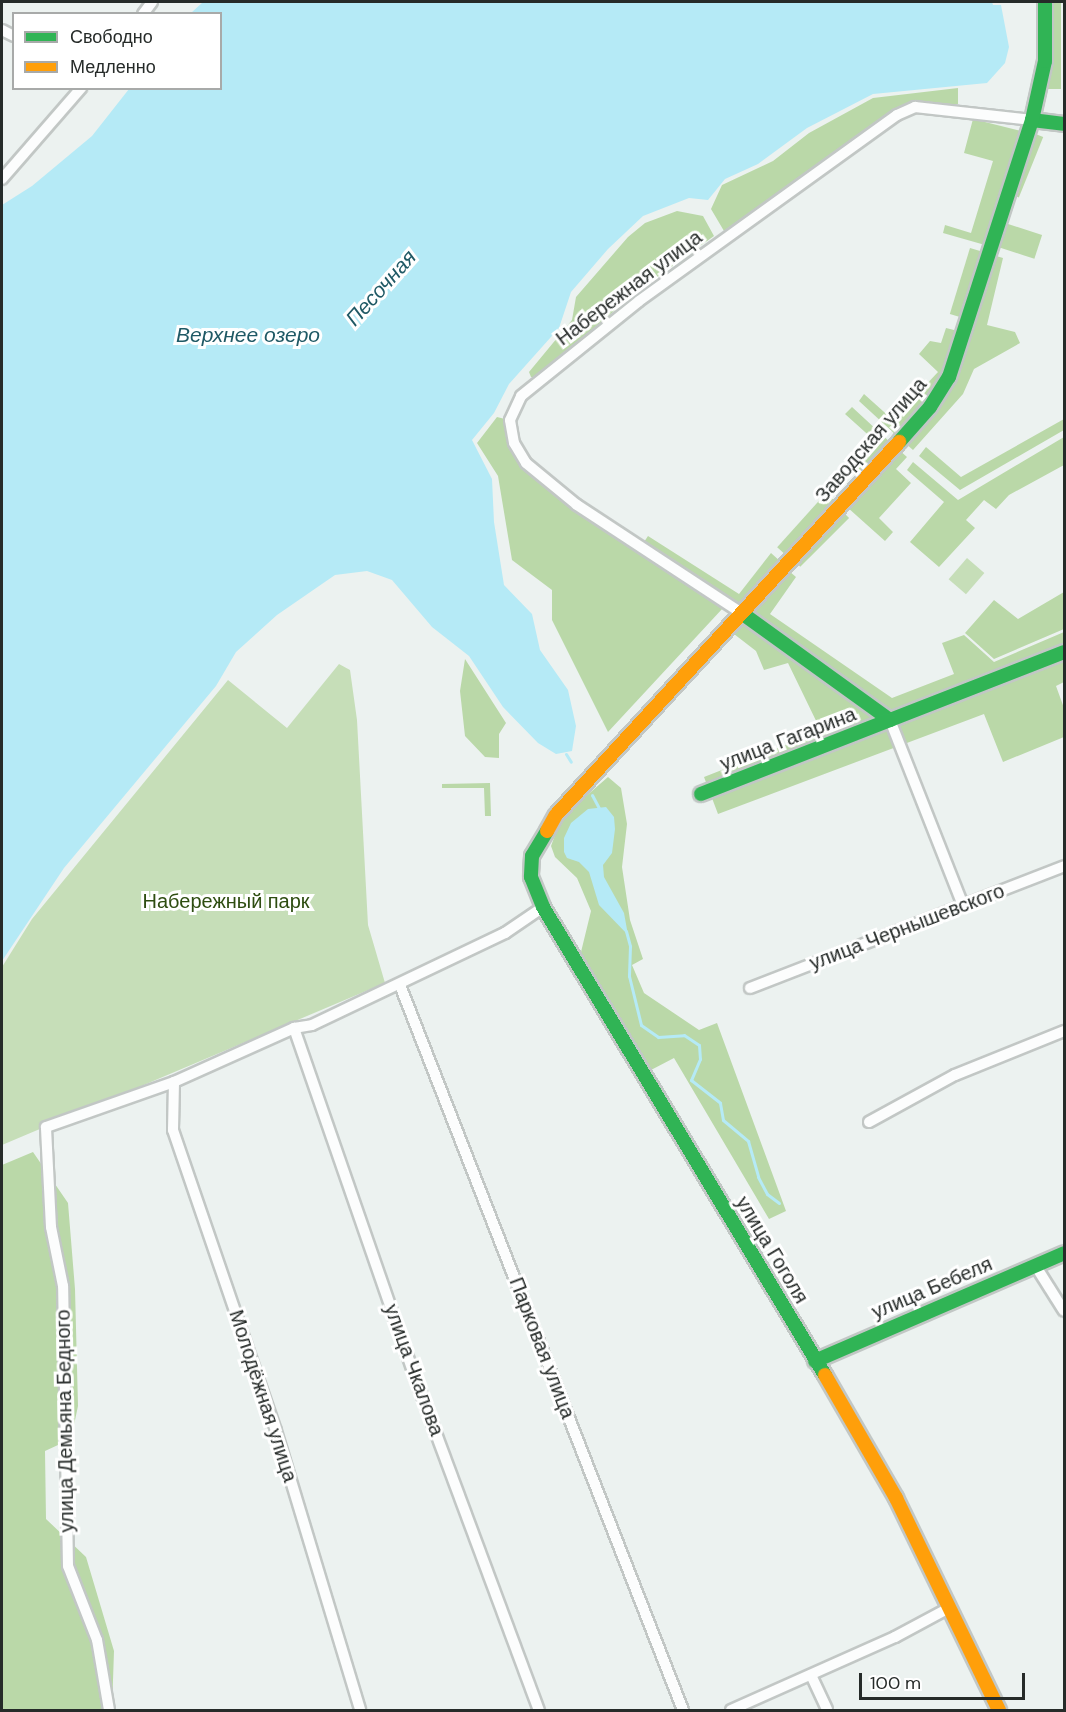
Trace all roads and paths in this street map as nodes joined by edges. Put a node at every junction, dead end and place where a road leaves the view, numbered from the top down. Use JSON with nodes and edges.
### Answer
{"nodes":[{"id":1,"x":1045,"y":2,"type":"edge"},
{"id":2,"x":79,"y":90,"type":"edge"},
{"id":3,"x":1032,"y":120,"type":"junction"},
{"id":4,"x":1065,"y":124,"type":"edge"},
{"id":5,"x":2,"y":179,"type":"edge"},
{"id":6,"x":743,"y":614,"type":"junction"},
{"id":7,"x":1065,"y":652,"type":"edge"},
{"id":8,"x":890,"y":720,"type":"junction"},
{"id":9,"x":701,"y":794,"type":"dead end"},
{"id":10,"x":556,"y":815,"type":"joint"},
{"id":11,"x":1065,"y":866,"type":"edge"},
{"id":12,"x":963,"y":905,"type":"junction"},
{"id":13,"x":543,"y":907,"type":"junction"},
{"id":14,"x":400,"y":985,"type":"junction"},
{"id":15,"x":750,"y":988,"type":"dead end"},
{"id":16,"x":294,"y":1028,"type":"junction"},
{"id":17,"x":1065,"y":1031,"type":"edge"},
{"id":18,"x":174,"y":1082,"type":"junction"},
{"id":19,"x":869,"y":1122,"type":"dead end"},
{"id":20,"x":1065,"y":1253,"type":"edge"},
{"id":21,"x":1035,"y":1266,"type":"junction"},
{"id":22,"x":1065,"y":1311,"type":"edge"},
{"id":23,"x":815,"y":1360,"type":"junction"},
{"id":24,"x":949,"y":1608,"type":"junction"},
{"id":25,"x":811,"y":1675,"type":"junction"},
{"id":26,"x":109,"y":1710,"type":"edge"},
{"id":27,"x":360,"y":1710,"type":"edge"},
{"id":28,"x":538,"y":1710,"type":"edge"},
{"id":29,"x":683,"y":1710,"type":"edge"},
{"id":30,"x":731,"y":1710,"type":"edge"},
{"id":31,"x":827,"y":1710,"type":"edge"},
{"id":32,"x":999,"y":1710,"type":"edge"}],
"edges":[{"from":1,"to":3,"type":"main road","name":"Заводская улица"},
{"from":2,"to":5,"type":"street"},
{"from":3,"to":4,"type":"main road","name":"Набережная улица"},
{"from":3,"to":6,"type":"main road","name":"Заводская улица"},
{"from":3,"to":6,"type":"street","name":"Набережная улица"},
{"from":6,"to":8,"type":"main road","name":"улица Гагарина"},
{"from":6,"to":10,"type":"main road","name":"Заводская улица"},
{"from":7,"to":8,"type":"main road","name":"улица Гагарина"},
{"from":8,"to":9,"type":"main road","name":"улица Гагарина"},
{"from":8,"to":12,"type":"street"},
{"from":10,"to":13,"type":"main road","name":"улица Гоголя"},
{"from":11,"to":12,"type":"street","name":"улица Чернышевского"},
{"from":12,"to":15,"type":"street","name":"улица Чернышевского"},
{"from":13,"to":14,"type":"street"},
{"from":13,"to":23,"type":"main road","name":"улица Гоголя"},
{"from":14,"to":16,"type":"street"},
{"from":14,"to":29,"type":"street","name":"Парковая улица"},
{"from":16,"to":18,"type":"street"},
{"from":16,"to":28,"type":"street","name":"улица Чкалова"},
{"from":17,"to":19,"type":"street"},
{"from":18,"to":26,"type":"street","name":"улица Демьяна Бедного"},
{"from":18,"to":27,"type":"street","name":"Молодёжная улица"},
{"from":20,"to":21,"type":"main road","name":"улица Бебеля"},
{"from":21,"to":22,"type":"street"},
{"from":21,"to":23,"type":"main road","name":"улица Бебеля"},
{"from":23,"to":24,"type":"main road","name":"улица Гоголя"},
{"from":24,"to":25,"type":"street"},
{"from":24,"to":32,"type":"main road","name":"улица Гоголя"},
{"from":25,"to":30,"type":"street"},
{"from":25,"to":31,"type":"street"}]}
